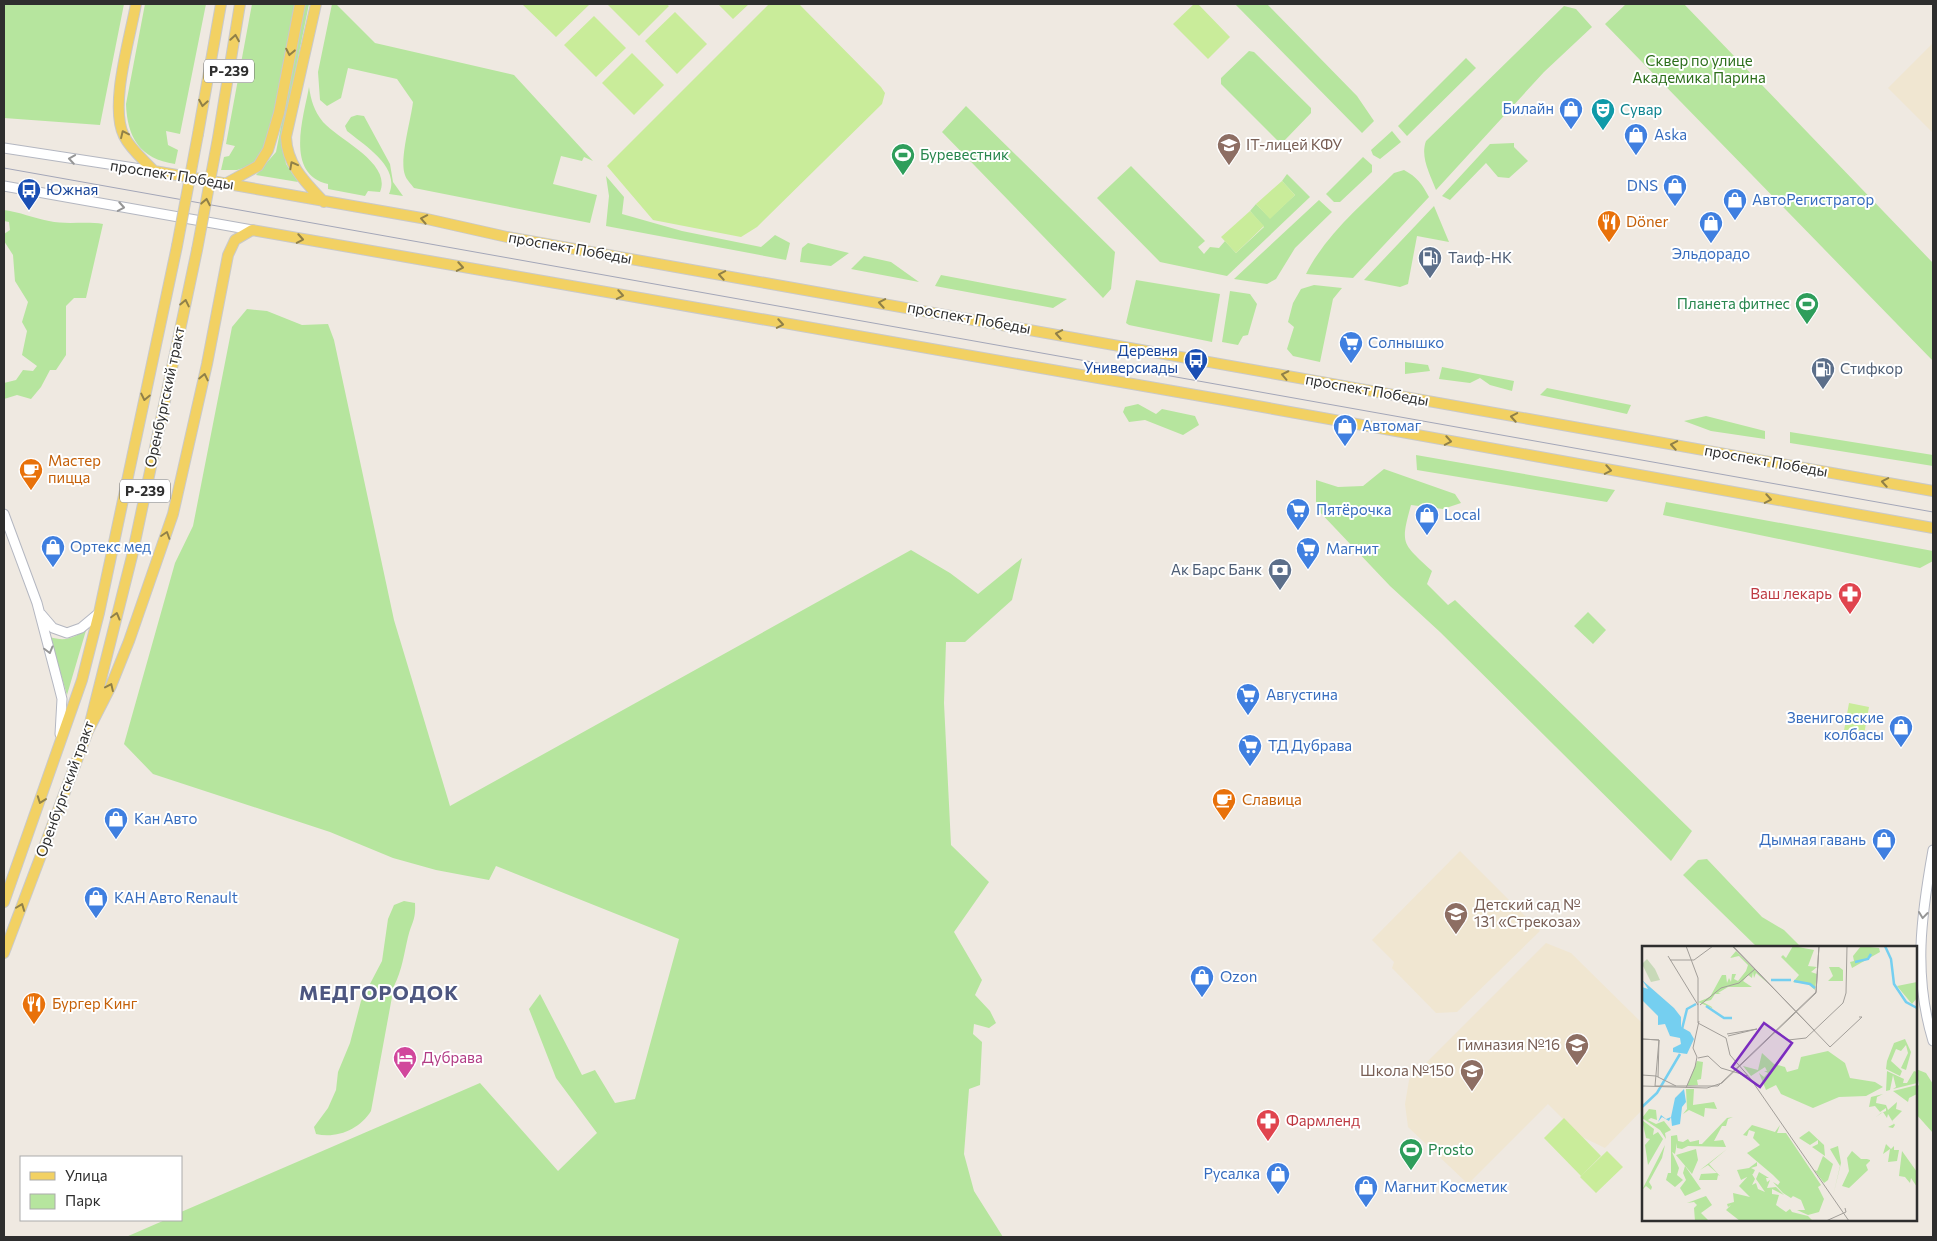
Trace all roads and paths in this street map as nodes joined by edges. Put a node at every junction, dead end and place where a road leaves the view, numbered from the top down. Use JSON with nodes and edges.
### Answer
{"nodes":[{"id":1,"x":136,"y":4,"type":"edge"},
{"id":2,"x":221,"y":4,"type":"edge"},
{"id":3,"x":240,"y":4,"type":"edge"},
{"id":4,"x":300,"y":4,"type":"edge"},
{"id":5,"x":316,"y":4,"type":"edge"},
{"id":6,"x":4,"y":148,"type":"edge"},
{"id":7,"x":154,"y":171,"type":"junction"},
{"id":8,"x":228,"y":183,"type":"junction"},
{"id":9,"x":4,"y":186,"type":"edge"},
{"id":10,"x":324,"y":202,"type":"junction"},
{"id":11,"x":252,"y":230,"type":"junction"},
{"id":12,"x":1933,"y":491,"type":"edge"},
{"id":13,"x":4,"y":514,"type":"edge"},
{"id":14,"x":1933,"y":528,"type":"edge"},
{"id":15,"x":37,"y":603,"type":"junction"},
{"id":16,"x":99,"y":613,"type":"junction"},
{"id":17,"x":88,"y":731,"type":"junction"},
{"id":18,"x":57,"y":754,"type":"junction"},
{"id":19,"x":1933,"y":850,"type":"edge"},
{"id":20,"x":4,"y":902,"type":"edge"},
{"id":21,"x":4,"y":953,"type":"edge"},
{"id":22,"x":1933,"y":1042,"type":"edge"}],
"edges":[{"from":7,"to":1,"type":"main road","one_way":true},
{"from":2,"to":16,"type":"main road","name":"Оренбургский тракт","number":"Р-239","one_way":true,"bridge":true},
{"from":17,"to":3,"type":"main road","name":"Оренбургский тракт","number":"Р-239","one_way":true,"bridge":true},
{"from":4,"to":8,"type":"main road","one_way":true},
{"from":10,"to":5,"type":"main road","one_way":true},
{"from":7,"to":6,"type":"main road","name":"проспект Победы","one_way":true},
{"from":7,"to":8,"type":"main road","name":"проспект Победы"},
{"from":8,"to":10,"type":"main road","name":"проспект Победы"},
{"from":9,"to":11,"type":"main road","one_way":true},
{"from":12,"to":10,"type":"main road","name":"проспект Победы","one_way":true},
{"from":11,"to":14,"type":"main road","one_way":true},
{"from":17,"to":11,"type":"main road","one_way":true},
{"from":13,"to":15,"type":"main road"},
{"from":15,"to":16,"type":"main road"},
{"from":15,"to":18,"type":"main road","one_way":true},
{"from":16,"to":18,"type":"main road","name":"Оренбургский тракт","number":"Р-239"},
{"from":21,"to":17,"type":"main road","name":"Оренбургский тракт","number":"Р-239","one_way":true},
{"from":18,"to":20,"type":"main road","name":"Оренбургский тракт","number":"Р-239","one_way":true},
{"from":19,"to":22,"type":"main road","one_way":true}]}
